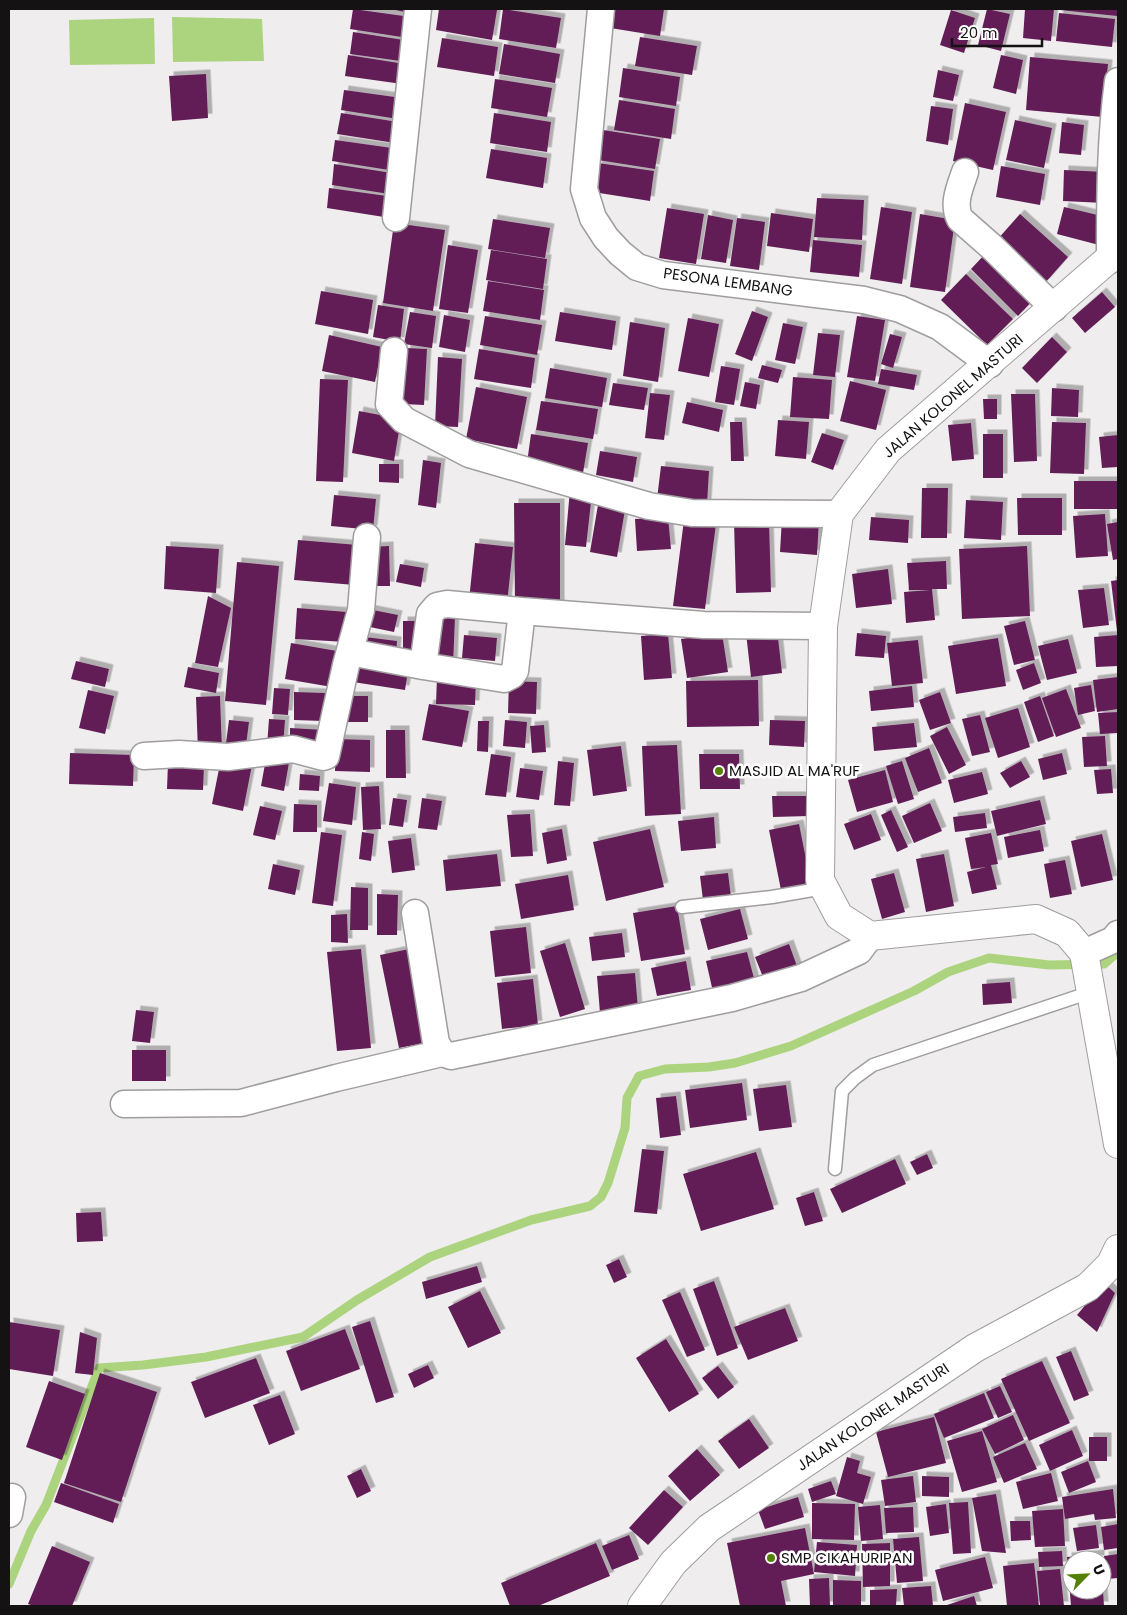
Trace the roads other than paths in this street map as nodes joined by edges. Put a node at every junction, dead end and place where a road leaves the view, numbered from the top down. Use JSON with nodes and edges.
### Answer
{"nodes":[{"id":1,"x":418,"y":9,"type":"edge"},
{"id":2,"x":601,"y":9,"type":"edge"},
{"id":3,"x":1118,"y":81,"type":"edge"},
{"id":4,"x":965,"y":172,"type":"dead end"},
{"id":5,"x":396,"y":218,"type":"dead end"},
{"id":6,"x":1114,"y":256,"type":"edge"},
{"id":7,"x":1054,"y":308,"type":"junction"},
{"id":8,"x":394,"y":352,"type":"dead end"},
{"id":9,"x":990,"y":364,"type":"junction"},
{"id":10,"x":839,"y":514,"type":"junction"},
{"id":11,"x":367,"y":537,"type":"dead end"},
{"id":12,"x":522,"y":611,"type":"junction"},
{"id":13,"x":823,"y":626,"type":"junction"},
{"id":14,"x":350,"y":652,"type":"junction"},
{"id":15,"x":423,"y":666,"type":"junction"},
{"id":16,"x":144,"y":756,"type":"dead end"},
{"id":17,"x":824,"y":888,"type":"junction"},
{"id":18,"x":682,"y":907,"type":"dead end"},
{"id":19,"x":415,"y":913,"type":"dead end"},
{"id":20,"x":1118,"y":934,"type":"edge"},
{"id":21,"x":870,"y":936,"type":"junction"},
{"id":22,"x":1084,"y":954,"type":"junction"},
{"id":23,"x":1091,"y":992,"type":"junction"},
{"id":24,"x":442,"y":1053,"type":"junction"},
{"id":25,"x":124,"y":1104,"type":"dead end"},
{"id":26,"x":1118,"y":1144,"type":"edge"},
{"id":27,"x":835,"y":1169,"type":"dead end"},
{"id":28,"x":1118,"y":1249,"type":"edge"},
{"id":29,"x":642,"y":1606,"type":"edge"}],
"edges":[{"from":1,"to":5,"type":"street"},
{"from":2,"to":9,"type":"street","name":"PESONA LEMBANG"},
{"from":3,"to":6,"type":"street"},
{"from":4,"to":7,"type":"street"},
{"from":6,"to":7,"type":"main road","name":"JALAN KOLONEL MASTURI"},
{"from":7,"to":9,"type":"main road","name":"JALAN KOLONEL MASTURI"},
{"from":8,"to":10,"type":"street"},
{"from":9,"to":10,"type":"main road","name":"JALAN KOLONEL MASTURI"},
{"from":10,"to":13,"type":"main road","name":"JALAN KOLONEL MASTURI"},
{"from":11,"to":14,"type":"street"},
{"from":12,"to":13,"type":"street"},
{"from":12,"to":15,"type":"street"},
{"from":12,"to":15,"type":"street"},
{"from":13,"to":17,"type":"main road","name":"JALAN KOLONEL MASTURI"},
{"from":14,"to":15,"type":"street"},
{"from":14,"to":16,"type":"street"},
{"from":17,"to":18,"type":"lane"},
{"from":17,"to":21,"type":"main road","name":"JALAN KOLONEL MASTURI"},
{"from":19,"to":24,"type":"street"},
{"from":20,"to":22,"type":"street"},
{"from":21,"to":22,"type":"main road"},
{"from":21,"to":24,"type":"street"},
{"from":22,"to":23,"type":"main road"},
{"from":23,"to":26,"type":"main road"},
{"from":23,"to":27,"type":"lane"},
{"from":24,"to":25,"type":"street"},
{"from":28,"to":29,"type":"main road","name":"JALAN KOLONEL MASTURI"}]}
